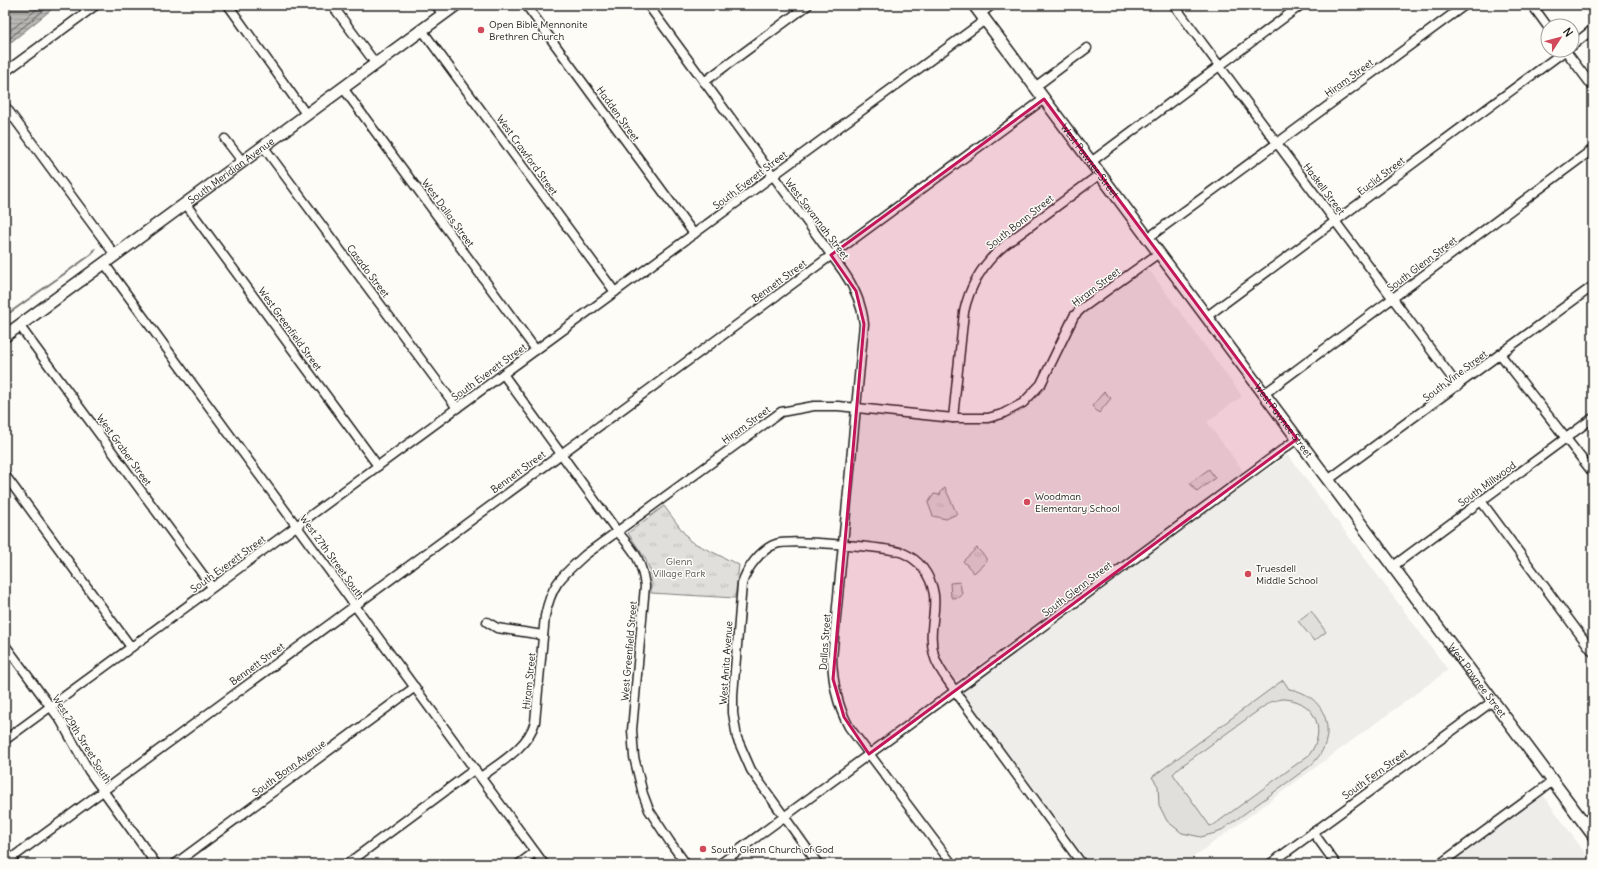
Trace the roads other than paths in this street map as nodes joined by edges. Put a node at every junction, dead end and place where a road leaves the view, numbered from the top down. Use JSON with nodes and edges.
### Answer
{"nodes":[{"id":1,"x":96,"y":5,"type":"edge"},
{"id":2,"x":228,"y":5,"type":"edge"},
{"id":3,"x":332,"y":5,"type":"edge"},
{"id":4,"x":436,"y":5,"type":"edge"},
{"id":5,"x":456,"y":5,"type":"edge"},
{"id":6,"x":526,"y":5,"type":"edge"},
{"id":7,"x":648,"y":5,"type":"edge"},
{"id":8,"x":808,"y":5,"type":"edge"},
{"id":9,"x":992,"y":5,"type":"edge"},
{"id":10,"x":1174,"y":5,"type":"edge"},
{"id":11,"x":1465,"y":5,"type":"edge"},
{"id":12,"x":1532,"y":5,"type":"edge"},
{"id":13,"x":1298,"y":6,"type":"edge"},
{"id":14,"x":980,"y":13,"type":"edge"},
{"id":15,"x":443,"y":15,"type":"junction"},
{"id":16,"x":1541,"y":18,"type":"edge"},
{"id":17,"x":1593,"y":29,"type":"edge"},
{"id":18,"x":422,"y":30,"type":"junction"},
{"id":19,"x":1580,"y":40,"type":"edge"},
{"id":20,"x":1087,"y":48,"type":"dead end"},
{"id":21,"x":1555,"y":58,"type":"edge"},
{"id":22,"x":1572,"y":58,"type":"edge"},
{"id":23,"x":376,"y":64,"type":"junction"},
{"id":24,"x":1219,"y":66,"type":"junction"},
{"id":25,"x":5,"y":72,"type":"edge"},
{"id":26,"x":704,"y":82,"type":"junction"},
{"id":27,"x":1035,"y":87,"type":"junction"},
{"id":28,"x":1593,"y":87,"type":"edge"},
{"id":29,"x":343,"y":88,"type":"junction"},
{"id":30,"x":1044,"y":99,"type":"junction"},
{"id":31,"x":5,"y":106,"type":"edge"},
{"id":32,"x":306,"y":114,"type":"junction"},
{"id":33,"x":225,"y":139,"type":"dead end"},
{"id":34,"x":1277,"y":143,"type":"junction"},
{"id":35,"x":263,"y":146,"type":"junction"},
{"id":36,"x":1593,"y":149,"type":"edge"},
{"id":37,"x":242,"y":161,"type":"junction"},
{"id":38,"x":1091,"y":162,"type":"junction"},
{"id":39,"x":1100,"y":174,"type":"junction"},
{"id":40,"x":773,"y":175,"type":"junction"},
{"id":41,"x":185,"y":203,"type":"junction"},
{"id":42,"x":1336,"y":221,"type":"junction"},
{"id":43,"x":694,"y":234,"type":"junction"},
{"id":44,"x":1148,"y":238,"type":"junction"},
{"id":45,"x":1159,"y":253,"type":"junction"},
{"id":46,"x":115,"y":255,"type":"junction"},
{"id":47,"x":831,"y":255,"type":"junction"},
{"id":48,"x":104,"y":262,"type":"junction"},
{"id":49,"x":1593,"y":286,"type":"edge"},
{"id":50,"x":615,"y":292,"type":"junction"},
{"id":51,"x":1393,"y":298,"type":"junction"},
{"id":52,"x":1206,"y":317,"type":"junction"},
{"id":53,"x":19,"y":325,"type":"junction"},
{"id":54,"x":5,"y":336,"type":"edge"},
{"id":55,"x":536,"y":350,"type":"junction"},
{"id":56,"x":1500,"y":354,"type":"junction"},
{"id":57,"x":503,"y":374,"type":"junction"},
{"id":58,"x":1458,"y":386,"type":"junction"},
{"id":59,"x":1264,"y":394,"type":"junction"},
{"id":60,"x":457,"y":408,"type":"junction"},
{"id":61,"x":856,"y":408,"type":"junction"},
{"id":62,"x":953,"y":418,"type":"junction"},
{"id":63,"x":1593,"y":418,"type":"edge"},
{"id":64,"x":1566,"y":438,"type":"junction"},
{"id":65,"x":1296,"y":439,"type":"junction"},
{"id":66,"x":561,"y":453,"type":"junction"},
{"id":67,"x":378,"y":466,"type":"junction"},
{"id":68,"x":1593,"y":473,"type":"edge"},
{"id":69,"x":5,"y":475,"type":"edge"},
{"id":70,"x":1328,"y":480,"type":"junction"},
{"id":71,"x":1481,"y":501,"type":"junction"},
{"id":72,"x":296,"y":526,"type":"junction"},
{"id":73,"x":618,"y":531,"type":"junction"},
{"id":74,"x":844,"y":546,"type":"junction"},
{"id":75,"x":1392,"y":567,"type":"junction"},
{"id":76,"x":212,"y":587,"type":"junction"},
{"id":77,"x":355,"y":605,"type":"junction"},
{"id":78,"x":487,"y":622,"type":"dead end"},
{"id":79,"x":543,"y":635,"type":"junction"},
{"id":80,"x":5,"y":645,"type":"edge"},
{"id":81,"x":131,"y":647,"type":"junction"},
{"id":82,"x":1593,"y":652,"type":"edge"},
{"id":83,"x":415,"y":687,"type":"junction"},
{"id":84,"x":955,"y":691,"type":"junction"},
{"id":85,"x":1493,"y":701,"type":"junction"},
{"id":86,"x":51,"y":707,"type":"junction"},
{"id":87,"x":5,"y":740,"type":"edge"},
{"id":88,"x":869,"y":754,"type":"junction"},
{"id":89,"x":475,"y":769,"type":"junction"},
{"id":90,"x":480,"y":777,"type":"junction"},
{"id":91,"x":1553,"y":781,"type":"junction"},
{"id":92,"x":103,"y":790,"type":"junction"},
{"id":93,"x":784,"y":817,"type":"junction"},
{"id":94,"x":1313,"y":832,"type":"junction"},
{"id":95,"x":1593,"y":835,"type":"edge"},
{"id":96,"x":536,"y":852,"type":"junction"},
{"id":97,"x":5,"y":863,"type":"edge"},
{"id":98,"x":156,"y":864,"type":"edge"},
{"id":99,"x":176,"y":864,"type":"edge"},
{"id":100,"x":347,"y":864,"type":"edge"},
{"id":101,"x":519,"y":864,"type":"edge"},
{"id":102,"x":544,"y":864,"type":"edge"},
{"id":103,"x":686,"y":864,"type":"edge"},
{"id":104,"x":720,"y":864,"type":"edge"},
{"id":105,"x":818,"y":864,"type":"edge"},
{"id":106,"x":952,"y":864,"type":"edge"},
{"id":107,"x":1082,"y":864,"type":"edge"},
{"id":108,"x":1270,"y":864,"type":"edge"},
{"id":109,"x":1336,"y":864,"type":"edge"},
{"id":110,"x":1440,"y":864,"type":"edge"}],
"edges":[{"from":1,"to":25,"type":"street"},
{"from":2,"to":32,"type":"street"},
{"from":3,"to":23,"type":"street"},
{"from":4,"to":15,"type":"street"},
{"from":5,"to":15,"type":"main road","name":"South Meridian Avenue"},
{"from":6,"to":43,"type":"street","name":"Hadden Street"},
{"from":7,"to":26,"type":"street","name":"West Savannah Street"},
{"from":8,"to":26,"type":"street"},
{"from":9,"to":14,"type":"street","name":"South Everett Street"},
{"from":10,"to":24,"type":"street","name":"Haskell Street"},
{"from":11,"to":34,"type":"street","name":"Hiram Street"},
{"from":12,"to":16,"type":"street"},
{"from":13,"to":24,"type":"street"},
{"from":14,"to":27,"type":"main road","name":"West Pawnee Street"},
{"from":14,"to":40,"type":"street","name":"South Everett Street"},
{"from":15,"to":18,"type":"main road","name":"South Meridian Avenue"},
{"from":17,"to":19,"type":"street"},
{"from":18,"to":23,"type":"main road","name":"South Meridian Avenue"},
{"from":18,"to":50,"type":"street","name":"West Crawford Street"},
{"from":20,"to":27,"type":"street"},
{"from":21,"to":42,"type":"street","name":"Euclid Street"},
{"from":22,"to":28,"type":"street"},
{"from":23,"to":29,"type":"main road","name":"South Meridian Avenue"},
{"from":24,"to":34,"type":"street","name":"Haskell Street"},
{"from":24,"to":38,"type":"street"},
{"from":26,"to":40,"type":"street","name":"West Savannah Street"},
{"from":27,"to":30,"type":"main road","name":"West Pawnee Street"},
{"from":29,"to":32,"type":"main road","name":"South Meridian Avenue"},
{"from":29,"to":55,"type":"street","name":"West Dallas Street"},
{"from":30,"to":38,"type":"main road","name":"West Pawnee Street"},
{"from":30,"to":47,"type":"street","name":"Bennett Street"},
{"from":31,"to":46,"type":"street"},
{"from":32,"to":35,"type":"main road","name":"South Meridian Avenue"},
{"from":33,"to":37,"type":"street"},
{"from":34,"to":42,"type":"street","name":"Haskell Street"},
{"from":34,"to":44,"type":"street","name":"Hiram Street"},
{"from":35,"to":37,"type":"main road","name":"South Meridian Avenue"},
{"from":35,"to":60,"type":"street","name":"Casado Street"},
{"from":36,"to":51,"type":"street","name":"South Glenn Street"},
{"from":37,"to":41,"type":"main road","name":"South Meridian Avenue"},
{"from":38,"to":39,"type":"main road","name":"West Pawnee Street"},
{"from":39,"to":44,"type":"main road","name":"West Pawnee Street"},
{"from":39,"to":62,"type":"street","name":"South Bonn Street"},
{"from":40,"to":43,"type":"street","name":"South Everett Street"},
{"from":40,"to":47,"type":"street","name":"West Savannah Street"},
{"from":41,"to":46,"type":"main road","name":"South Meridian Avenue"},
{"from":41,"to":67,"type":"street","name":"West Greenfield Street"},
{"from":42,"to":51,"type":"street","name":"Haskell Street"},
{"from":42,"to":52,"type":"street","name":"Euclid Street"},
{"from":43,"to":50,"type":"street","name":"South Everett Street"},
{"from":44,"to":45,"type":"main road","name":"West Pawnee Street"},
{"from":45,"to":52,"type":"main road","name":"West Pawnee Street"},
{"from":45,"to":62,"type":"street","name":"Hiram Street"},
{"from":46,"to":48,"type":"main road","name":"South Meridian Avenue"},
{"from":47,"to":61,"type":"street","name":"West Savannah Street"},
{"from":47,"to":66,"type":"street","name":"Bennett Street"},
{"from":48,"to":53,"type":"main road","name":"South Meridian Avenue"},
{"from":48,"to":72,"type":"street","name":"West 27th Street South"},
{"from":49,"to":56,"type":"street","name":"South Vine Street"},
{"from":50,"to":55,"type":"street","name":"South Everett Street"},
{"from":51,"to":58,"type":"street","name":"Haskell Street"},
{"from":51,"to":59,"type":"street","name":"South Glenn Street"},
{"from":52,"to":59,"type":"main road","name":"West Pawnee Street"},
{"from":53,"to":54,"type":"main road","name":"South Meridian Avenue"},
{"from":53,"to":76,"type":"street","name":"West Graber Street"},
{"from":55,"to":57,"type":"street","name":"South Everett Street"},
{"from":56,"to":58,"type":"street","name":"South Vine Street"},
{"from":56,"to":64,"type":"street"},
{"from":57,"to":60,"type":"street","name":"South Everett Street"},
{"from":57,"to":66,"type":"street","name":"West Greenfield Street"},
{"from":58,"to":70,"type":"street","name":"South Vine Street"},
{"from":59,"to":65,"type":"main road","name":"West Pawnee Street"},
{"from":60,"to":67,"type":"street","name":"South Everett Street"},
{"from":61,"to":62,"type":"street","name":"Hiram Street"},
{"from":61,"to":73,"type":"street","name":"Hiram Street"},
{"from":61,"to":74,"type":"street","name":"Dallas Street"},
{"from":63,"to":64,"type":"street","name":"South Millwood"},
{"from":64,"to":68,"type":"street"},
{"from":64,"to":71,"type":"street","name":"South Millwood"},
{"from":65,"to":70,"type":"main road","name":"West Pawnee Street"},
{"from":65,"to":84,"type":"street","name":"South Glenn Street"},
{"from":66,"to":73,"type":"street","name":"West Greenfield Street"},
{"from":66,"to":77,"type":"street","name":"Bennett Street"},
{"from":67,"to":72,"type":"street","name":"South Everett Street"},
{"from":69,"to":81,"type":"street"},
{"from":70,"to":75,"type":"main road","name":"West Pawnee Street"},
{"from":71,"to":75,"type":"street","name":"South Millwood"},
{"from":71,"to":82,"type":"street"},
{"from":72,"to":76,"type":"street","name":"South Everett Street"},
{"from":72,"to":77,"type":"street","name":"West 27th Street South"},
{"from":73,"to":79,"type":"street","name":"Hiram Street"},
{"from":73,"to":103,"type":"street","name":"West Greenfield Street"},
{"from":74,"to":84,"type":"street"},
{"from":74,"to":88,"type":"street","name":"Dallas Street"},
{"from":74,"to":93,"type":"street","name":"West Anita Avenue"},
{"from":75,"to":85,"type":"main road","name":"West Pawnee Street"},
{"from":76,"to":81,"type":"street","name":"South Everett Street"},
{"from":77,"to":83,"type":"street","name":"West 27th Street South"},
{"from":77,"to":92,"type":"street","name":"Bennett Street"},
{"from":78,"to":79,"type":"street"},
{"from":79,"to":90,"type":"street","name":"Hiram Street"},
{"from":80,"to":86,"type":"street","name":"West 29th Street South"},
{"from":81,"to":86,"type":"street","name":"South Everett Street"},
{"from":83,"to":89,"type":"street","name":"West 27th Street South"},
{"from":83,"to":99,"type":"street","name":"South Bonn Avenue"},
{"from":84,"to":88,"type":"street","name":"South Glenn Street"},
{"from":84,"to":107,"type":"street"},
{"from":85,"to":91,"type":"main road","name":"West Pawnee Street"},
{"from":85,"to":94,"type":"street","name":"South Fern Street"},
{"from":86,"to":87,"type":"street","name":"South Everett Street"},
{"from":86,"to":92,"type":"street","name":"West 29th Street South"},
{"from":88,"to":93,"type":"street","name":"South Glenn Street"},
{"from":88,"to":106,"type":"street","name":"Dallas Street"},
{"from":89,"to":90,"type":"street","name":"West 27th Street South"},
{"from":89,"to":100,"type":"street"},
{"from":90,"to":96,"type":"street","name":"West 27th Street South"},
{"from":91,"to":95,"type":"main road","name":"West Pawnee Street"},
{"from":91,"to":110,"type":"street"},
{"from":92,"to":97,"type":"street","name":"Bennett Street"},
{"from":92,"to":98,"type":"street","name":"West 29th Street South"},
{"from":93,"to":104,"type":"street","name":"South Glenn Street"},
{"from":93,"to":105,"type":"street","name":"West Anita Avenue"},
{"from":94,"to":108,"type":"street","name":"South Fern Street"},
{"from":94,"to":109,"type":"street"},
{"from":96,"to":101,"type":"street"},
{"from":96,"to":102,"type":"street","name":"West 27th Street South"}]}
